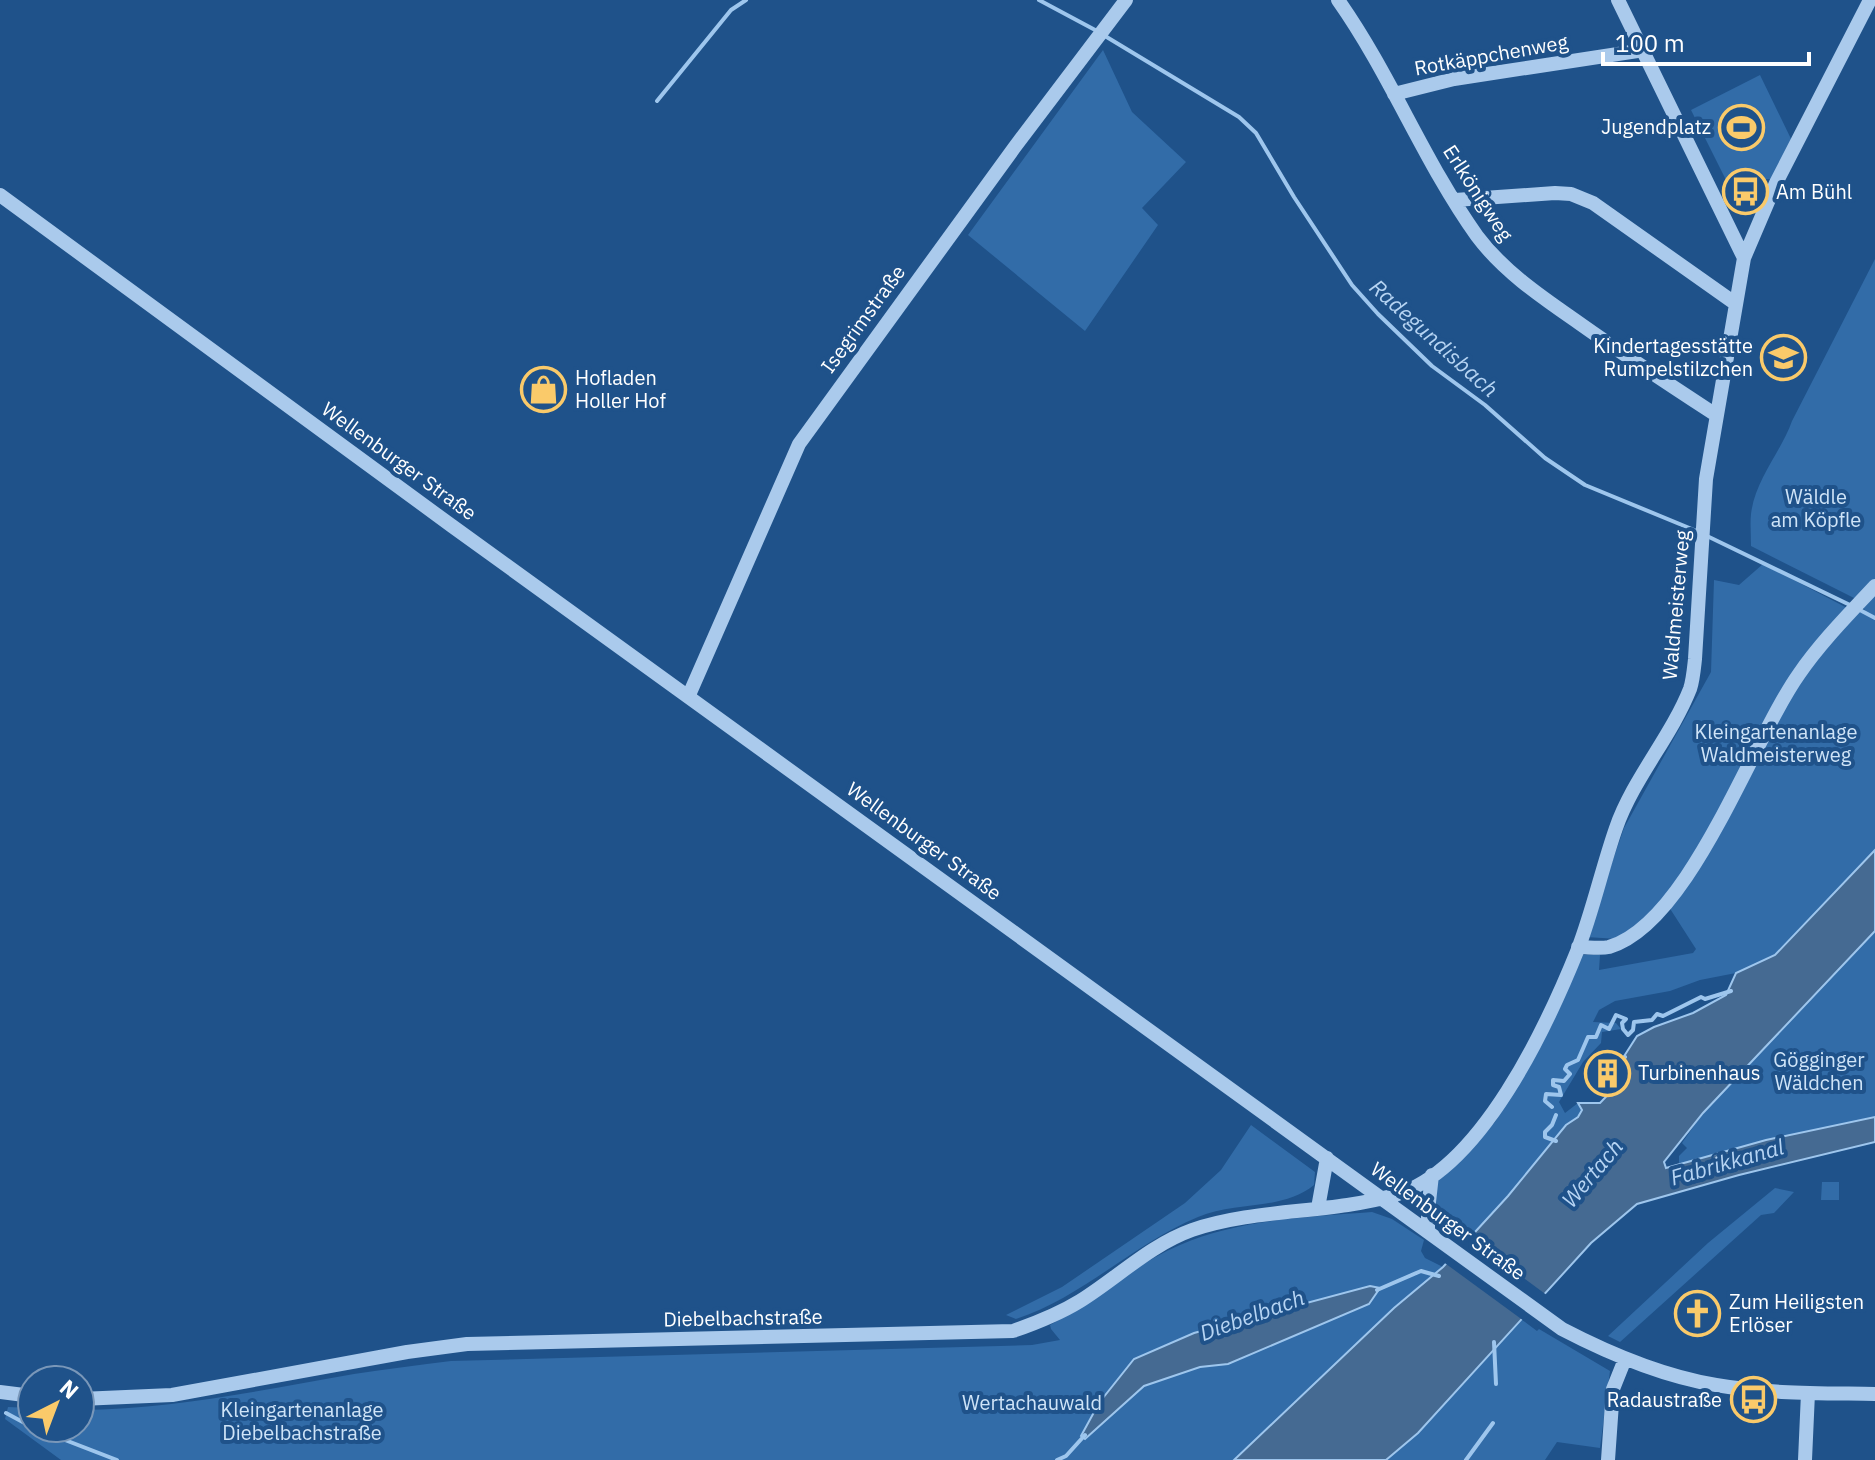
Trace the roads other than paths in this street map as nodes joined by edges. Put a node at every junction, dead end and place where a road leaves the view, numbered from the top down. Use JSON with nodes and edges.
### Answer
{"nodes":[{"id":1,"x":1126,"y":0,"type":"edge"},
{"id":2,"x":1338,"y":0,"type":"edge"},
{"id":3,"x":1618,"y":0,"type":"edge"},
{"id":4,"x":1865,"y":2,"type":"edge"},
{"id":5,"x":1644,"y":50,"type":"junction"},
{"id":6,"x":1394,"y":94,"type":"junction"},
{"id":7,"x":0,"y":195,"type":"edge"},
{"id":8,"x":1455,"y":200,"type":"junction"},
{"id":9,"x":1744,"y":258,"type":"junction"},
{"id":10,"x":1736,"y":304,"type":"junction"},
{"id":11,"x":1716,"y":415,"type":"junction"},
{"id":12,"x":1875,"y":586,"type":"edge"},
{"id":13,"x":689,"y":695,"type":"junction"},
{"id":14,"x":1578,"y":947,"type":"junction"},
{"id":15,"x":1327,"y":1158,"type":"junction"},
{"id":16,"x":1432,"y":1175,"type":"junction"},
{"id":17,"x":1382,"y":1198,"type":"junction"},
{"id":18,"x":1318,"y":1208,"type":"junction"},
{"id":19,"x":1428,"y":1231,"type":"junction"},
{"id":20,"x":1625,"y":1359,"type":"junction"},
{"id":21,"x":1808,"y":1393,"type":"junction"},
{"id":22,"x":1875,"y":1394,"type":"edge"},
{"id":23,"x":96,"y":1398,"type":"edge"},
{"id":24,"x":1608,"y":1460,"type":"edge"},
{"id":25,"x":1805,"y":1460,"type":"edge"}],
"edges":[{"from":1,"to":13,"type":"street","name":"Isegrimstraße"},
{"from":2,"to":6,"type":"street","name":"Erlkönigweg"},
{"from":3,"to":5,"type":"street"},
{"from":4,"to":9,"type":"street","name":"Waldmeisterweg"},
{"from":5,"to":6,"type":"street","name":"Rotkäppchenweg"},
{"from":5,"to":9,"type":"street"},
{"from":6,"to":8,"type":"street","name":"Erlkönigweg"},
{"from":7,"to":13,"type":"street","name":"Wellenburger Straße"},
{"from":8,"to":10,"type":"street"},
{"from":8,"to":11,"type":"street","name":"Erlkönigweg"},
{"from":9,"to":10,"type":"street","name":"Waldmeisterweg"},
{"from":10,"to":11,"type":"street","name":"Waldmeisterweg"},
{"from":11,"to":14,"type":"street","name":"Waldmeisterweg"},
{"from":12,"to":14,"type":"street"},
{"from":13,"to":15,"type":"street","name":"Wellenburger Straße"},
{"from":14,"to":16,"type":"street","name":"Waldmeisterweg"},
{"from":15,"to":17,"type":"street","name":"Wellenburger Straße"},
{"from":15,"to":18,"type":"street"},
{"from":16,"to":17,"type":"street","name":"Waldmeisterweg"},
{"from":16,"to":19,"type":"street"},
{"from":17,"to":18,"type":"street","name":"Diebelbachstraße"},
{"from":17,"to":19,"type":"street","name":"Wellenburger Straße"},
{"from":18,"to":23,"type":"street","name":"Diebelbachstraße"},
{"from":19,"to":20,"type":"street","name":"Wellenburger Straße"},
{"from":20,"to":21,"type":"street","name":"Wellenburger Straße"},
{"from":20,"to":24,"type":"street"},
{"from":21,"to":22,"type":"street","name":"Wellenburger Straße"},
{"from":21,"to":25,"type":"street"}]}
